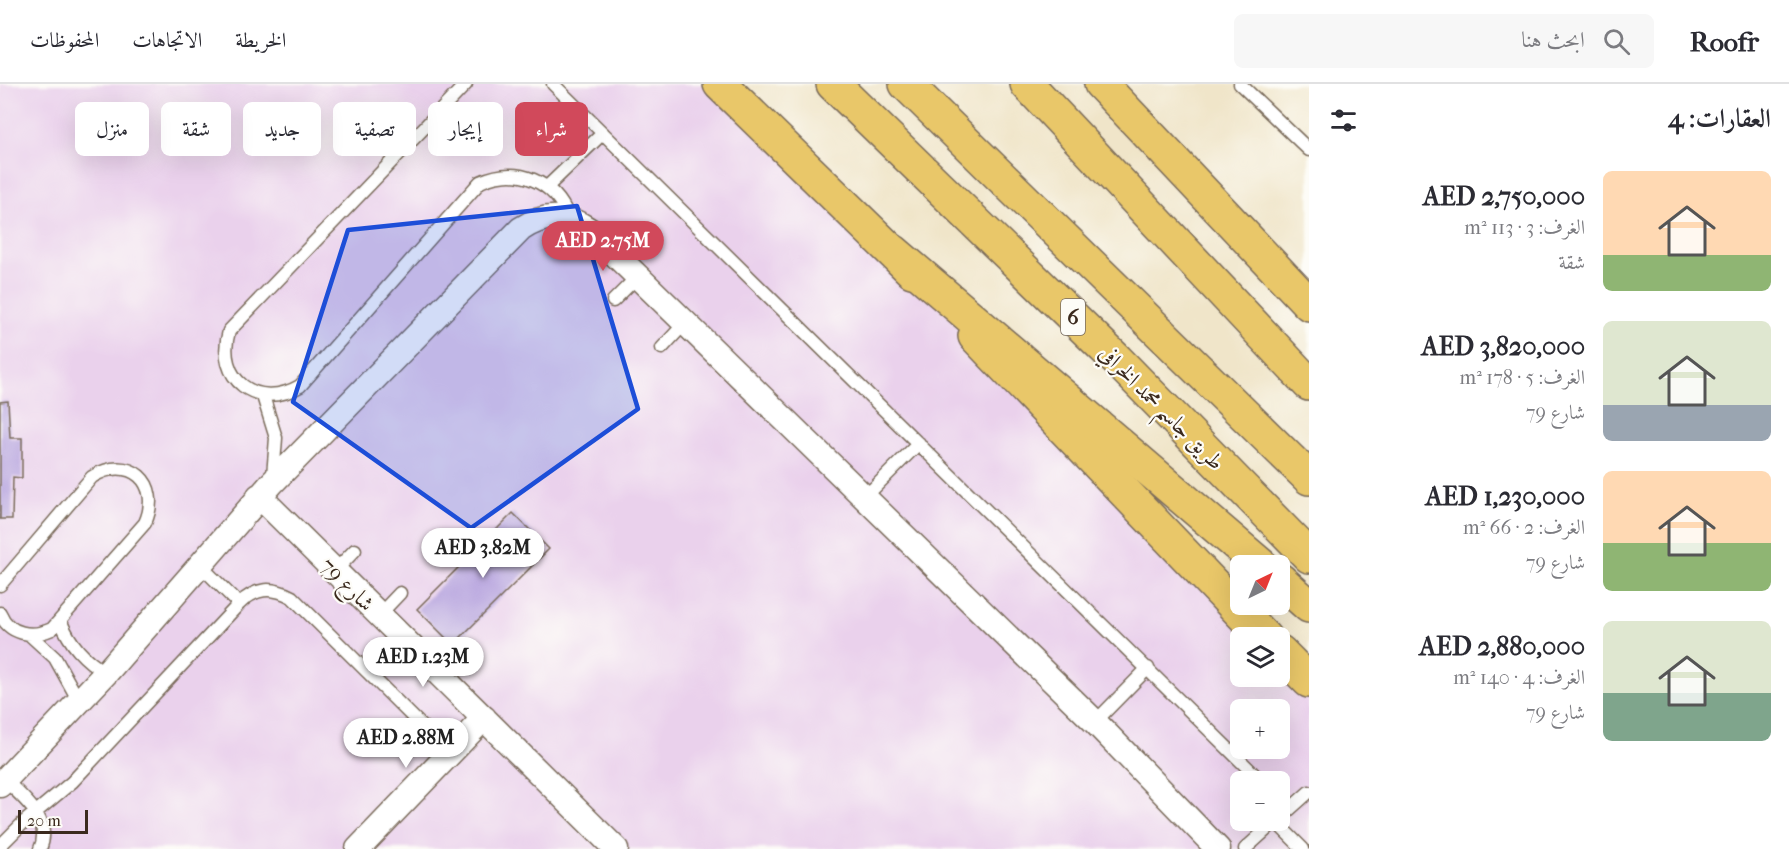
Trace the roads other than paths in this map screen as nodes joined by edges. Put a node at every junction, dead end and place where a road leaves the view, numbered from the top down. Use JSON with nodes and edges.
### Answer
{"nodes":[{"id":1,"x":466,"y":84,"type":"edge"},
{"id":2,"x":553,"y":84,"type":"edge"},
{"id":3,"x":708,"y":84,"type":"edge"},
{"id":4,"x":720,"y":84,"type":"edge"},
{"id":5,"x":833,"y":84,"type":"edge"},
{"id":6,"x":906,"y":84,"type":"edge"},
{"id":7,"x":1027,"y":84,"type":"edge"},
{"id":8,"x":1101,"y":84,"type":"edge"},
{"id":9,"x":1240,"y":84,"type":"edge"},
{"id":10,"x":1261,"y":84,"type":"edge"},
{"id":11,"x":1251,"y":94,"type":"junction"},
{"id":12,"x":603,"y":133,"type":"junction"},
{"id":13,"x":1309,"y":150,"type":"edge"},
{"id":14,"x":797,"y":158,"type":"junction"},
{"id":15,"x":547,"y":187,"type":"junction"},
{"id":16,"x":569,"y":218,"type":"junction"},
{"id":17,"x":893,"y":251,"type":"junction"},
{"id":18,"x":638,"y":276,"type":"junction"},
{"id":19,"x":614,"y":301,"type":"dead end"},
{"id":20,"x":1309,"y":304,"type":"edge"},
{"id":21,"x":686,"y":323,"type":"junction"},
{"id":22,"x":662,"y":348,"type":"dead end"},
{"id":23,"x":1309,"y":384,"type":"edge"},
{"id":24,"x":263,"y":396,"type":"junction"},
{"id":25,"x":919,"y":443,"type":"junction"},
{"id":26,"x":1309,"y":478,"type":"edge"},
{"id":27,"x":266,"y":490,"type":"junction"},
{"id":28,"x":865,"y":497,"type":"junction"},
{"id":29,"x":355,"y":550,"type":"dead end"},
{"id":30,"x":1249,"y":555,"type":"edge"},
{"id":31,"x":1309,"y":556,"type":"edge"},
{"id":32,"x":200,"y":565,"type":"junction"},
{"id":33,"x":335,"y":571,"type":"junction"},
{"id":34,"x":0,"y":585,"type":"edge"},
{"id":35,"x":1290,"y":589,"type":"edge"},
{"id":36,"x":400,"y":593,"type":"dead end"},
{"id":37,"x":239,"y":604,"type":"junction"},
{"id":38,"x":1309,"y":606,"type":"edge"},
{"id":39,"x":0,"y":613,"type":"edge"},
{"id":40,"x":379,"y":615,"type":"junction"},
{"id":41,"x":60,"y":620,"type":"junction"},
{"id":42,"x":1254,"y":627,"type":"edge"},
{"id":43,"x":30,"y":635,"type":"junction"},
{"id":44,"x":1290,"y":662,"type":"edge"},
{"id":45,"x":1148,"y":668,"type":"junction"},
{"id":46,"x":106,"y":673,"type":"junction"},
{"id":47,"x":1309,"y":681,"type":"edge"},
{"id":48,"x":79,"y":701,"type":"junction"},
{"id":49,"x":484,"y":718,"type":"junction"},
{"id":50,"x":1095,"y":722,"type":"junction"},
{"id":51,"x":450,"y":754,"type":"junction"},
{"id":52,"x":1251,"y":771,"type":"edge"},
{"id":53,"x":2,"y":782,"type":"edge"},
{"id":54,"x":1309,"y":792,"type":"edge"},
{"id":55,"x":1290,"y":809,"type":"edge"},
{"id":56,"x":35,"y":812,"type":"junction"},
{"id":57,"x":1265,"y":831,"type":"edge"},
{"id":58,"x":1287,"y":831,"type":"edge"},
{"id":59,"x":0,"y":846,"type":"edge"},
{"id":60,"x":40,"y":849,"type":"edge"},
{"id":61,"x":358,"y":849,"type":"edge"},
{"id":62,"x":616,"y":849,"type":"edge"},
{"id":63,"x":1218,"y":849,"type":"edge"},
{"id":64,"x":1245,"y":849,"type":"edge"},
{"id":65,"x":1303,"y":849,"type":"edge"}],
"edges":[{"from":1,"to":24,"type":"lane"},
{"from":2,"to":12,"type":"lane"},
{"from":3,"to":14,"type":"main road"},
{"from":4,"to":14,"type":"main road"},
{"from":5,"to":31,"type":"main road","name":"طريق جاسم محمد الخرافي","number":"6"},
{"from":6,"to":26,"type":"main road","number":"6"},
{"from":7,"to":23,"type":"main road"},
{"from":8,"to":20,"type":"main road"},
{"from":9,"to":11,"type":"lane"},
{"from":10,"to":11,"type":"lane"},
{"from":11,"to":13,"type":"lane"},
{"from":12,"to":15,"type":"lane"},
{"from":12,"to":25,"type":"lane"},
{"from":14,"to":17,"type":"main road"},
{"from":15,"to":16,"type":"lane"},
{"from":15,"to":24,"type":"lane"},
{"from":16,"to":18,"type":"street"},
{"from":16,"to":27,"type":"street"},
{"from":17,"to":30,"type":"main road"},
{"from":17,"to":42,"type":"main road"},
{"from":18,"to":19,"type":"lane"},
{"from":18,"to":21,"type":"street"},
{"from":21,"to":22,"type":"lane"},
{"from":21,"to":28,"type":"street"},
{"from":24,"to":27,"type":"lane"},
{"from":25,"to":28,"type":"lane"},
{"from":25,"to":45,"type":"lane"},
{"from":27,"to":32,"type":"street"},
{"from":27,"to":33,"type":"street","name":"شارع 79"},
{"from":28,"to":50,"type":"street"},
{"from":29,"to":33,"type":"lane"},
{"from":32,"to":37,"type":"lane"},
{"from":32,"to":46,"type":"street"},
{"from":33,"to":40,"type":"street","name":"شارع 79"},
{"from":34,"to":41,"type":"lane"},
{"from":35,"to":38,"type":"main road"},
{"from":36,"to":40,"type":"lane"},
{"from":37,"to":51,"type":"lane"},
{"from":37,"to":56,"type":"lane"},
{"from":39,"to":43,"type":"lane"},
{"from":40,"to":49,"type":"street","name":"شارع 79"},
{"from":41,"to":43,"type":"lane"},
{"from":41,"to":46,"type":"lane"},
{"from":43,"to":48,"type":"lane"},
{"from":44,"to":47,"type":"main road"},
{"from":45,"to":50,"type":"lane"},
{"from":45,"to":52,"type":"lane"},
{"from":46,"to":48,"type":"street"},
{"from":48,"to":53,"type":"street"},
{"from":49,"to":51,"type":"street"},
{"from":49,"to":62,"type":"street","name":"شارع 79"},
{"from":50,"to":63,"type":"street"},
{"from":51,"to":61,"type":"street"},
{"from":53,"to":56,"type":"lane"},
{"from":54,"to":55,"type":"lane"},
{"from":56,"to":59,"type":"lane"},
{"from":56,"to":60,"type":"lane"},
{"from":57,"to":64,"type":"lane"},
{"from":58,"to":65,"type":"lane"}]}
